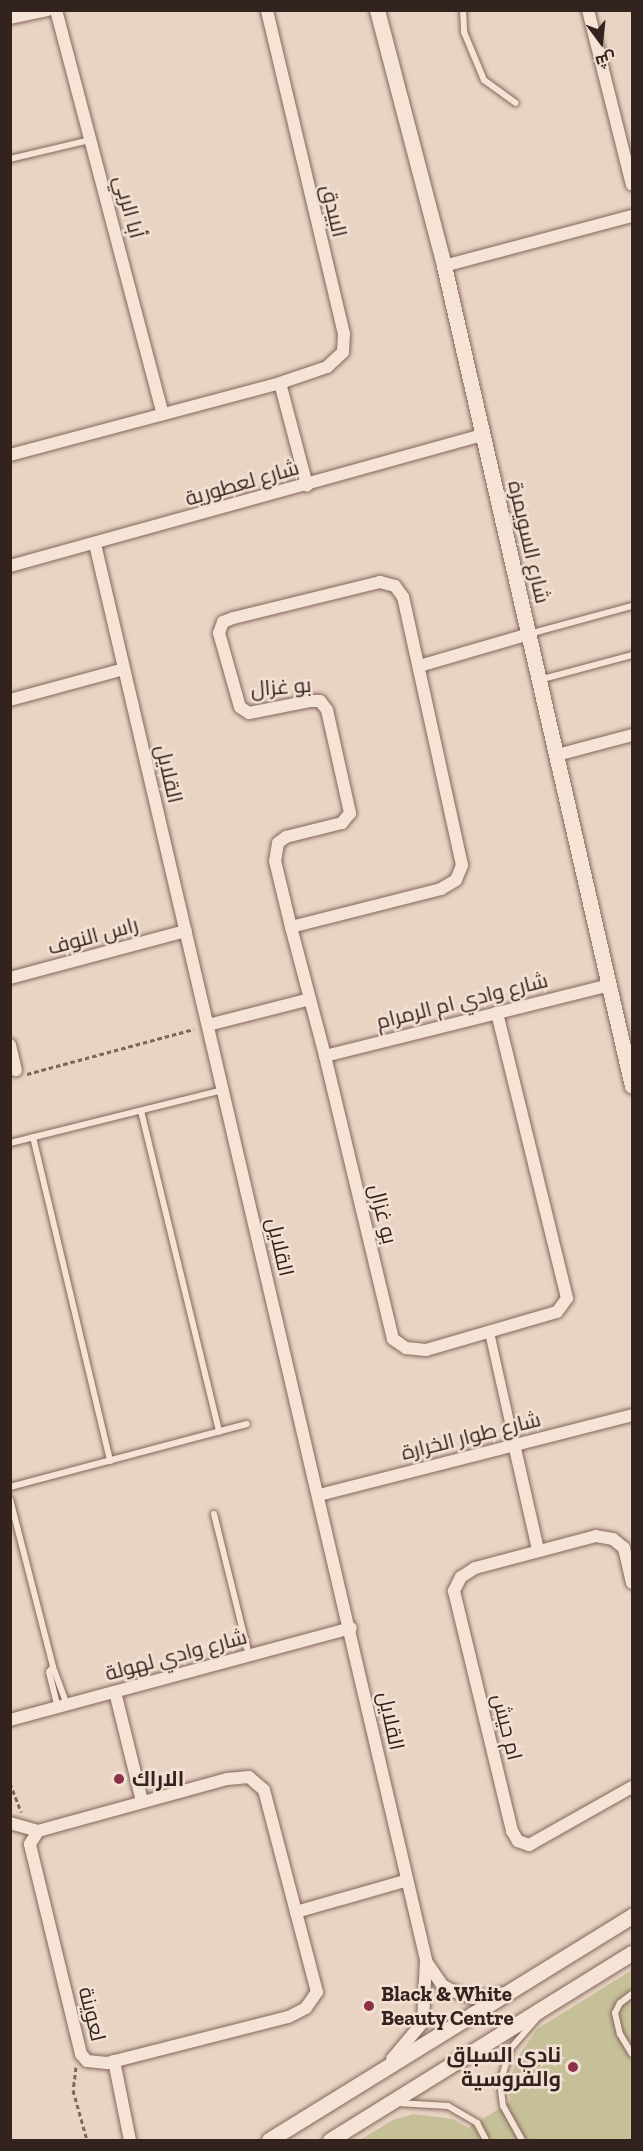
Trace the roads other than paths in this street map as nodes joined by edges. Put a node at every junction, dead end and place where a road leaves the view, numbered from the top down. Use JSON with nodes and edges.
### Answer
{"nodes":[{"id":1,"x":46,"y":10,"type":"edge"},
{"id":2,"x":56,"y":10,"type":"edge"},
{"id":3,"x":267,"y":10,"type":"edge"},
{"id":4,"x":377,"y":10,"type":"edge"},
{"id":5,"x":464,"y":10,"type":"edge"},
{"id":6,"x":588,"y":10,"type":"edge"},
{"id":7,"x":10,"y":18,"type":"edge"},
{"id":8,"x":516,"y":103,"type":"dead end"},
{"id":9,"x":91,"y":140,"type":"junction"},
{"id":10,"x":10,"y":159,"type":"edge"},
{"id":11,"x":633,"y":185,"type":"edge"},
{"id":12,"x":633,"y":216,"type":"edge"},
{"id":13,"x":444,"y":266,"type":"junction"},
{"id":14,"x":280,"y":383,"type":"junction"},
{"id":15,"x":163,"y":414,"type":"junction"},
{"id":16,"x":483,"y":435,"type":"junction"},
{"id":17,"x":10,"y":455,"type":"edge"},
{"id":18,"x":307,"y":485,"type":"junction"},
{"id":19,"x":95,"y":544,"type":"junction"},
{"id":20,"x":10,"y":566,"type":"edge"},
{"id":21,"x":633,"y":606,"type":"edge"},
{"id":22,"x":529,"y":634,"type":"junction"},
{"id":23,"x":633,"y":655,"type":"edge"},
{"id":24,"x":419,"y":666,"type":"junction"},
{"id":25,"x":124,"y":669,"type":"junction"},
{"id":26,"x":538,"y":680,"type":"junction"},
{"id":27,"x":10,"y":700,"type":"edge"},
{"id":28,"x":633,"y":735,"type":"edge"},
{"id":29,"x":557,"y":755,"type":"junction"},
{"id":30,"x":291,"y":927,"type":"junction"},
{"id":31,"x":186,"y":931,"type":"junction"},
{"id":32,"x":10,"y":978,"type":"edge"},
{"id":33,"x":610,"y":985,"type":"junction"},
{"id":34,"x":310,"y":999,"type":"junction"},
{"id":35,"x":496,"y":1012,"type":"junction"},
{"id":36,"x":208,"y":1025,"type":"junction"},
{"id":37,"x":10,"y":1045,"type":"edge"},
{"id":38,"x":325,"y":1056,"type":"junction"},
{"id":39,"x":19,"y":1073,"type":"road end"},
{"id":40,"x":633,"y":1086,"type":"edge"},
{"id":41,"x":223,"y":1090,"type":"junction"},
{"id":42,"x":141,"y":1112,"type":"junction"},
{"id":43,"x":33,"y":1137,"type":"junction"},
{"id":44,"x":10,"y":1143,"type":"edge"},
{"id":45,"x":489,"y":1332,"type":"junction"},
{"id":46,"x":633,"y":1415,"type":"edge"},
{"id":47,"x":247,"y":1424,"type":"dead end"},
{"id":48,"x":219,"y":1432,"type":"junction"},
{"id":49,"x":514,"y":1444,"type":"junction"},
{"id":50,"x":110,"y":1461,"type":"junction"},
{"id":51,"x":10,"y":1487,"type":"edge"},
{"id":52,"x":319,"y":1495,"type":"junction"},
{"id":53,"x":10,"y":1499,"type":"edge"},
{"id":54,"x":214,"y":1514,"type":"dead end"},
{"id":55,"x":538,"y":1550,"type":"junction"},
{"id":56,"x":633,"y":1583,"type":"edge"},
{"id":57,"x":351,"y":1628,"type":"junction"},
{"id":58,"x":249,"y":1655,"type":"junction"},
{"id":59,"x":115,"y":1692,"type":"junction"},
{"id":60,"x":63,"y":1706,"type":"junction"},
{"id":61,"x":10,"y":1720,"type":"edge"},
{"id":62,"x":633,"y":1787,"type":"edge"},
{"id":63,"x":142,"y":1801,"type":"junction"},
{"id":64,"x":10,"y":1823,"type":"edge"},
{"id":65,"x":38,"y":1831,"type":"junction"},
{"id":66,"x":405,"y":1881,"type":"junction"},
{"id":67,"x":296,"y":1912,"type":"junction"},
{"id":68,"x":633,"y":1916,"type":"edge"},
{"id":69,"x":633,"y":1953,"type":"edge"},
{"id":70,"x":426,"y":1960,"type":"junction"},
{"id":71,"x":512,"y":1992,"type":"junction"},
{"id":72,"x":633,"y":1994,"type":"edge"},
{"id":73,"x":546,"y":2008,"type":"junction"},
{"id":74,"x":633,"y":2054,"type":"edge"},
{"id":75,"x":111,"y":2062,"type":"junction"},
{"id":76,"x":382,"y":2070,"type":"junction"},
{"id":77,"x":391,"y":2103,"type":"junction"},
{"id":78,"x":130,"y":2140,"type":"edge"},
{"id":79,"x":269,"y":2140,"type":"edge"},
{"id":80,"x":330,"y":2140,"type":"edge"},
{"id":81,"x":486,"y":2140,"type":"edge"},
{"id":82,"x":522,"y":2140,"type":"edge"}],
"edges":[{"from":1,"to":7,"type":"street"},
{"from":2,"to":9,"type":"street","name":"أبا الربي"},
{"from":3,"to":14,"type":"street","name":"البيدق"},
{"from":4,"to":13,"type":"street","name":"شارع السويمرة"},
{"from":5,"to":8,"type":"lane"},
{"from":6,"to":11,"type":"street"},
{"from":9,"to":10,"type":"lane"},
{"from":9,"to":15,"type":"street","name":"أبا الربي"},
{"from":12,"to":13,"type":"street"},
{"from":13,"to":16,"type":"street","name":"شارع السويمرة"},
{"from":14,"to":15,"type":"street","name":"البيدق"},
{"from":14,"to":18,"type":"street"},
{"from":15,"to":17,"type":"street","name":"البيدق"},
{"from":16,"to":18,"type":"street","name":"شارع لعطورية"},
{"from":16,"to":22,"type":"street","name":"شارع السويمرة"},
{"from":18,"to":19,"type":"street","name":"شارع لعطورية"},
{"from":19,"to":20,"type":"street","name":"شارع لعطورية"},
{"from":19,"to":25,"type":"street","name":"القلايل"},
{"from":21,"to":22,"type":"lane"},
{"from":22,"to":24,"type":"street"},
{"from":22,"to":26,"type":"street","name":"شارع السويمرة"},
{"from":23,"to":26,"type":"lane"},
{"from":24,"to":30,"type":"street","name":"بو غزال"},
{"from":24,"to":30,"type":"street","name":"بو غزال"},
{"from":25,"to":27,"type":"street"},
{"from":25,"to":31,"type":"street","name":"القلايل"},
{"from":26,"to":29,"type":"street","name":"شارع السويمرة"},
{"from":28,"to":29,"type":"street"},
{"from":29,"to":33,"type":"street","name":"شارع السويمرة"},
{"from":30,"to":34,"type":"street","name":"بو غزال"},
{"from":31,"to":32,"type":"street","name":"راس النوف"},
{"from":31,"to":36,"type":"street","name":"القلايل"},
{"from":33,"to":35,"type":"street","name":"شارع وادي ام الرمرام"},
{"from":33,"to":40,"type":"street","name":"شارع السويمرة"},
{"from":34,"to":36,"type":"street"},
{"from":34,"to":38,"type":"street","name":"بو غزال"},
{"from":35,"to":38,"type":"street","name":"شارع وادي ام الرمرام"},
{"from":35,"to":45,"type":"street","name":"بو غزال"},
{"from":36,"to":41,"type":"street","name":"القلايل"},
{"from":37,"to":39,"type":"street"},
{"from":38,"to":45,"type":"street","name":"بو غزال"},
{"from":41,"to":42,"type":"lane"},
{"from":41,"to":52,"type":"street","name":"القلايل"},
{"from":42,"to":43,"type":"lane"},
{"from":42,"to":48,"type":"lane"},
{"from":43,"to":44,"type":"lane"},
{"from":43,"to":50,"type":"lane"},
{"from":45,"to":49,"type":"street"},
{"from":46,"to":49,"type":"street","name":"شارع طوار الخرارة"},
{"from":47,"to":48,"type":"lane"},
{"from":48,"to":50,"type":"lane"},
{"from":49,"to":52,"type":"street","name":"شارع طوار الخرارة"},
{"from":49,"to":55,"type":"street"},
{"from":50,"to":51,"type":"lane"},
{"from":52,"to":57,"type":"street","name":"القلايل"},
{"from":53,"to":60,"type":"lane"},
{"from":54,"to":58,"type":"lane"},
{"from":55,"to":56,"type":"street","name":"ام حيش"},
{"from":55,"to":62,"type":"street","name":"ام حيش"},
{"from":57,"to":58,"type":"street","name":"شارع وادي لهولة"},
{"from":57,"to":66,"type":"street","name":"القلايل"},
{"from":58,"to":59,"type":"street","name":"شارع وادي لهولة"},
{"from":59,"to":60,"type":"street","name":"شارع وادي لهولة"},
{"from":59,"to":63,"type":"street"},
{"from":60,"to":61,"type":"street","name":"شارع وادي لهولة"},
{"from":63,"to":65,"type":"street","name":"لعوينة"},
{"from":63,"to":67,"type":"street","name":"لعوينة"},
{"from":64,"to":65,"type":"street"},
{"from":65,"to":75,"type":"street","name":"لعوينة"},
{"from":66,"to":67,"type":"street"},
{"from":66,"to":70,"type":"street","name":"القلايل"},
{"from":67,"to":75,"type":"street","name":"لعوينة"},
{"from":68,"to":71,"type":"street"},
{"from":69,"to":73,"type":"street"},
{"from":70,"to":71,"type":"street","name":"القلايل"},
{"from":70,"to":76,"type":"street","name":"القلايل"},
{"from":71,"to":76,"type":"street"},
{"from":72,"to":74,"type":"lane"},
{"from":73,"to":77,"type":"street"},
{"from":73,"to":82,"type":"lane"},
{"from":75,"to":78,"type":"street"},
{"from":76,"to":79,"type":"street"},
{"from":77,"to":80,"type":"street"},
{"from":77,"to":81,"type":"lane"}]}
